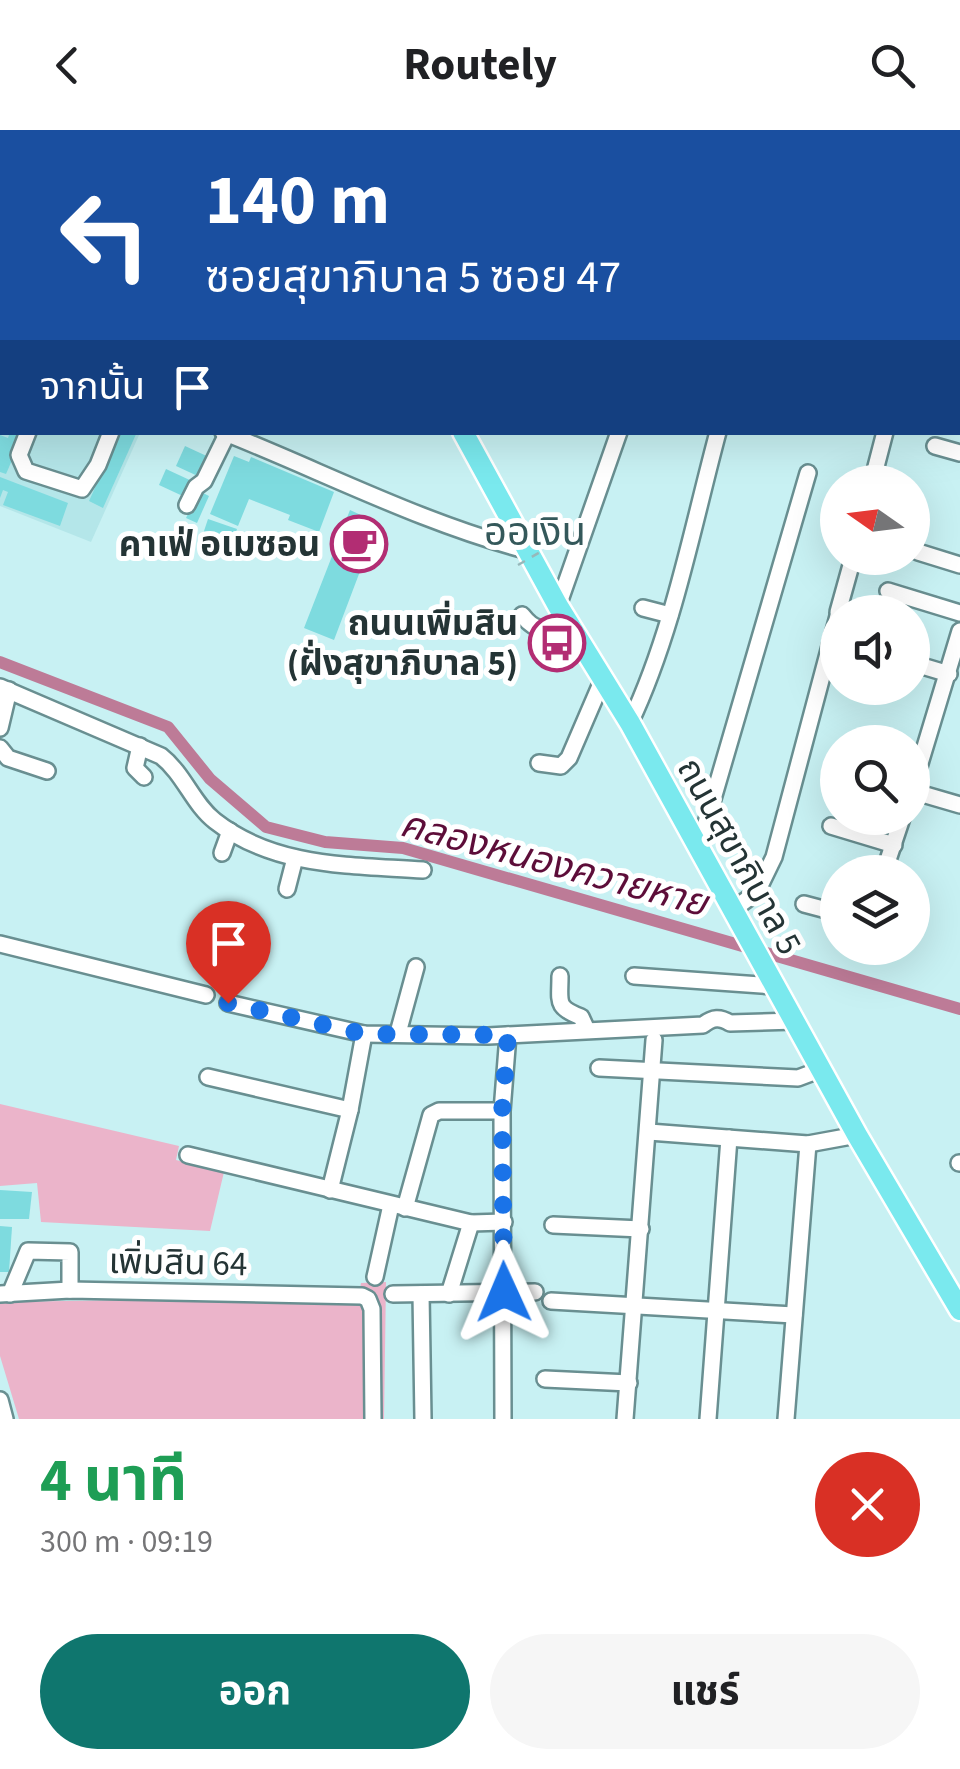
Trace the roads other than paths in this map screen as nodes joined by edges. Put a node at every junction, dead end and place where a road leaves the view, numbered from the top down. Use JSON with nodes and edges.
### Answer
{"nodes":[{"id":1,"x":27,"y":435,"type":"edge"},
{"id":2,"x":111,"y":435,"type":"edge"},
{"id":3,"x":225,"y":435,"type":"edge"},
{"id":4,"x":231,"y":435,"type":"edge"},
{"id":5,"x":465,"y":435,"type":"edge"},
{"id":6,"x":618,"y":435,"type":"edge"},
{"id":7,"x":717,"y":435,"type":"edge"},
{"id":8,"x":884,"y":435,"type":"edge"},
{"id":9,"x":934,"y":446,"type":"dead end"},
{"id":10,"x":960,"y":453,"type":"edge"},
{"id":11,"x":876,"y":465,"type":"edge"},
{"id":12,"x":808,"y":473,"type":"dead end"},
{"id":13,"x":187,"y":505,"type":"dead end"},
{"id":14,"x":930,"y":555,"type":"edge"},
{"id":15,"x":530,"y":556,"type":"junction"},
{"id":16,"x":960,"y":564,"type":"edge"},
{"id":17,"x":888,"y":591,"type":"dead end"},
{"id":18,"x":643,"y":608,"type":"dead end"},
{"id":19,"x":562,"y":612,"type":"junction"},
{"id":20,"x":960,"y":613,"type":"edge"},
{"id":21,"x":522,"y":615,"type":"dead end"},
{"id":22,"x":670,"y":615,"type":"junction"},
{"id":23,"x":960,"y":630,"type":"edge"},
{"id":24,"x":930,"y":668,"type":"edge"},
{"id":25,"x":949,"y":674,"type":"junction"},
{"id":26,"x":603,"y":679,"type":"junction"},
{"id":27,"x":820,"y":682,"type":"edge"},
{"id":28,"x":4,"y":688,"type":"edge"},
{"id":29,"x":630,"y":723,"type":"junction"},
{"id":30,"x":0,"y":728,"type":"edge"},
{"id":31,"x":930,"y":734,"type":"edge"},
{"id":32,"x":140,"y":746,"type":"junction"},
{"id":33,"x":0,"y":748,"type":"edge"},
{"id":34,"x":540,"y":764,"type":"dead end"},
{"id":35,"x":47,"y":770,"type":"dead end"},
{"id":36,"x":144,"y":776,"type":"dead end"},
{"id":37,"x":930,"y":795,"type":"edge"},
{"id":38,"x":960,"y":804,"type":"edge"},
{"id":39,"x":230,"y":831,"type":"junction"},
{"id":40,"x":860,"y":835,"type":"edge"},
{"id":41,"x":897,"y":835,"type":"edge"},
{"id":42,"x":894,"y":845,"type":"junction"},
{"id":43,"x":699,"y":847,"type":"junction"},
{"id":44,"x":222,"y":853,"type":"dead end"},
{"id":45,"x":890,"y":855,"type":"edge"},
{"id":46,"x":295,"y":858,"type":"junction"},
{"id":47,"x":423,"y":870,"type":"dead end"},
{"id":48,"x":287,"y":889,"type":"dead end"},
{"id":49,"x":804,"y":904,"type":"dead end"},
{"id":50,"x":820,"y":908,"type":"edge"},
{"id":51,"x":734,"y":909,"type":"junction"},
{"id":52,"x":0,"y":944,"type":"edge"},
{"id":53,"x":416,"y":967,"type":"dead end"},
{"id":54,"x":560,"y":976,"type":"dead end"},
{"id":55,"x":634,"y":976,"type":"dead end"},
{"id":56,"x":774,"y":986,"type":"junction"},
{"id":57,"x":206,"y":995,"type":"dead end"},
{"id":58,"x":228,"y":1003,"type":"dead end"},
{"id":59,"x":795,"y":1021,"type":"junction"},
{"id":60,"x":587,"y":1030,"type":"junction"},
{"id":61,"x":398,"y":1033,"type":"junction"},
{"id":62,"x":364,"y":1034,"type":"junction"},
{"id":63,"x":508,"y":1035,"type":"junction"},
{"id":64,"x":654,"y":1040,"type":"dead end"},
{"id":65,"x":600,"y":1068,"type":"dead end"},
{"id":66,"x":822,"y":1068,"type":"junction"},
{"id":67,"x":654,"y":1072,"type":"junction"},
{"id":68,"x":208,"y":1077,"type":"dead end"},
{"id":69,"x":350,"y":1110,"type":"junction"},
{"id":70,"x":502,"y":1112,"type":"junction"},
{"id":71,"x":650,"y":1132,"type":"junction"},
{"id":72,"x":856,"y":1135,"type":"junction"},
{"id":73,"x":729,"y":1138,"type":"junction"},
{"id":74,"x":808,"y":1144,"type":"junction"},
{"id":75,"x":188,"y":1155,"type":"dead end"},
{"id":76,"x":330,"y":1190,"type":"junction"},
{"id":77,"x":398,"y":1207,"type":"junction"},
{"id":78,"x":504,"y":1222,"type":"junction"},
{"id":79,"x":471,"y":1223,"type":"junction"},
{"id":80,"x":554,"y":1225,"type":"dead end"},
{"id":81,"x":641,"y":1230,"type":"junction"},
{"id":82,"x":375,"y":1277,"type":"dead end"},
{"id":83,"x":70,"y":1290,"type":"junction"},
{"id":84,"x":504,"y":1292,"type":"junction"},
{"id":85,"x":535,"y":1292,"type":"dead end"},
{"id":86,"x":5,"y":1294,"type":"edge"},
{"id":87,"x":393,"y":1294,"type":"dead end"},
{"id":88,"x":421,"y":1294,"type":"junction"},
{"id":89,"x":449,"y":1294,"type":"junction"},
{"id":90,"x":551,"y":1301,"type":"dead end"},
{"id":91,"x":635,"y":1306,"type":"junction"},
{"id":92,"x":716,"y":1310,"type":"junction"},
{"id":93,"x":960,"y":1310,"type":"edge"},
{"id":94,"x":794,"y":1315,"type":"junction"},
{"id":95,"x":545,"y":1379,"type":"dead end"},
{"id":96,"x":629,"y":1384,"type":"junction"},
{"id":97,"x":0,"y":1400,"type":"edge"},
{"id":98,"x":5,"y":1419,"type":"edge"},
{"id":99,"x":373,"y":1419,"type":"edge"},
{"id":100,"x":424,"y":1419,"type":"edge"},
{"id":101,"x":503,"y":1419,"type":"edge"},
{"id":102,"x":625,"y":1419,"type":"edge"},
{"id":103,"x":708,"y":1419,"type":"edge"},
{"id":104,"x":786,"y":1419,"type":"edge"}],
"edges":[{"from":1,"to":2,"type":"street"},
{"from":3,"to":13,"type":"street"},
{"from":4,"to":15,"type":"street"},
{"from":5,"to":15,"type":"main road","name":"ถนนสุขาภิบาล 5"},
{"from":6,"to":19,"type":"street"},
{"from":7,"to":22,"type":"street"},
{"from":8,"to":11,"type":"street"},
{"from":9,"to":10,"type":"street"},
{"from":12,"to":43,"type":"street"},
{"from":14,"to":16,"type":"street"},
{"from":15,"to":19,"type":"main road","name":"ถนนสุขาภิบาล 5"},
{"from":17,"to":20,"type":"street"},
{"from":18,"to":22,"type":"street"},
{"from":19,"to":21,"type":"street"},
{"from":19,"to":26,"type":"main road","name":"ถนนสุขาภิบาล 5"},
{"from":22,"to":29,"type":"street"},
{"from":23,"to":25,"type":"street"},
{"from":24,"to":25,"type":"street"},
{"from":25,"to":31,"type":"street"},
{"from":26,"to":29,"type":"main road","name":"ถนนสุขาภิบาล 5"},
{"from":26,"to":34,"type":"street"},
{"from":27,"to":51,"type":"street"},
{"from":28,"to":30,"type":"street"},
{"from":28,"to":32,"type":"street"},
{"from":29,"to":43,"type":"main road","name":"ถนนสุขาภิบาล 5"},
{"from":32,"to":36,"type":"street"},
{"from":32,"to":39,"type":"street"},
{"from":33,"to":35,"type":"street"},
{"from":37,"to":38,"type":"street"},
{"from":39,"to":44,"type":"street"},
{"from":39,"to":46,"type":"street"},
{"from":40,"to":42,"type":"street"},
{"from":41,"to":42,"type":"street"},
{"from":42,"to":45,"type":"street"},
{"from":43,"to":51,"type":"main road","name":"ถนนสุขาภิบาล 5"},
{"from":46,"to":47,"type":"street"},
{"from":46,"to":48,"type":"street"},
{"from":49,"to":50,"type":"street"},
{"from":51,"to":56,"type":"main road","name":"ถนนสุขาภิบาล 5"},
{"from":52,"to":57,"type":"street"},
{"from":53,"to":61,"type":"street"},
{"from":54,"to":60,"type":"street"},
{"from":55,"to":56,"type":"street"},
{"from":56,"to":59,"type":"main road","name":"ถนนสุขาภิบาล 5"},
{"from":58,"to":62,"type":"street"},
{"from":59,"to":60,"type":"street"},
{"from":59,"to":66,"type":"main road","name":"ถนนสุขาภิบาล 5"},
{"from":60,"to":63,"type":"street"},
{"from":61,"to":62,"type":"street"},
{"from":61,"to":63,"type":"street"},
{"from":62,"to":69,"type":"street"},
{"from":63,"to":70,"type":"street"},
{"from":64,"to":67,"type":"street"},
{"from":65,"to":67,"type":"street"},
{"from":66,"to":67,"type":"street"},
{"from":66,"to":72,"type":"main road","name":"ถนนสุขาภิบาล 5"},
{"from":67,"to":71,"type":"street"},
{"from":68,"to":69,"type":"street"},
{"from":69,"to":76,"type":"street"},
{"from":70,"to":77,"type":"street"},
{"from":70,"to":78,"type":"street"},
{"from":71,"to":73,"type":"street"},
{"from":71,"to":81,"type":"street"},
{"from":72,"to":74,"type":"street"},
{"from":72,"to":93,"type":"main road","name":"ถนนสุขาภิบาล 5"},
{"from":73,"to":74,"type":"street"},
{"from":73,"to":92,"type":"street"},
{"from":74,"to":94,"type":"street"},
{"from":75,"to":76,"type":"street"},
{"from":76,"to":77,"type":"street"},
{"from":77,"to":79,"type":"street"},
{"from":77,"to":82,"type":"street"},
{"from":78,"to":79,"type":"street"},
{"from":78,"to":84,"type":"street"},
{"from":79,"to":89,"type":"street"},
{"from":80,"to":81,"type":"street"},
{"from":81,"to":91,"type":"street"},
{"from":83,"to":86,"type":"street","name":"เพิ่มสิน 64"},
{"from":83,"to":86,"type":"street"},
{"from":83,"to":99,"type":"street","name":"เพิ่มสิน 64"},
{"from":84,"to":85,"type":"street"},
{"from":84,"to":89,"type":"street"},
{"from":84,"to":101,"type":"street"},
{"from":87,"to":88,"type":"street"},
{"from":88,"to":89,"type":"street"},
{"from":88,"to":100,"type":"street"},
{"from":90,"to":91,"type":"street"},
{"from":91,"to":92,"type":"street"},
{"from":91,"to":96,"type":"street"},
{"from":92,"to":94,"type":"street"},
{"from":92,"to":103,"type":"street"},
{"from":94,"to":104,"type":"street"},
{"from":95,"to":96,"type":"street"},
{"from":96,"to":102,"type":"street"},
{"from":97,"to":98,"type":"street"}]}
